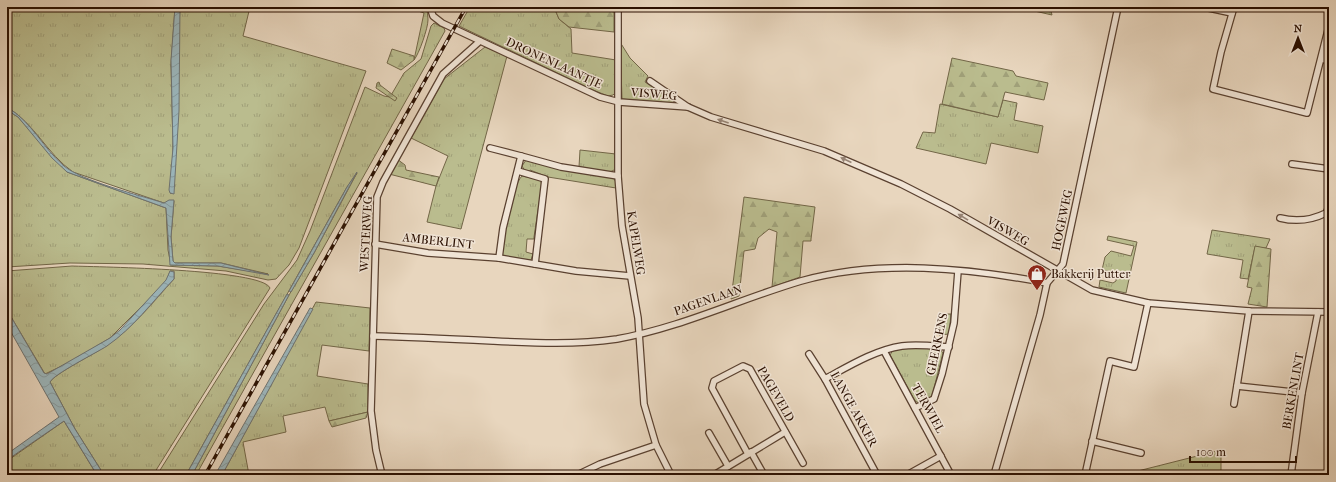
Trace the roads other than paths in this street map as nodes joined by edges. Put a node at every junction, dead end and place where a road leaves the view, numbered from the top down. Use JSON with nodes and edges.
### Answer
{"nodes":[{"id":1,"x":430,"y":7,"type":"edge"},
{"id":2,"x":618,"y":7,"type":"edge"},
{"id":3,"x":1118,"y":7,"type":"edge"},
{"id":4,"x":1204,"y":7,"type":"edge"},
{"id":5,"x":1234,"y":7,"type":"edge"},
{"id":6,"x":1232,"y":13,"type":"junction"},
{"id":7,"x":1329,"y":26,"type":"edge"},
{"id":8,"x":480,"y":41,"type":"junction"},
{"id":9,"x":1322,"y":59,"type":"junction"},
{"id":10,"x":1329,"y":61,"type":"edge"},
{"id":11,"x":650,"y":81,"type":"dead end"},
{"id":12,"x":619,"y":102,"type":"junction"},
{"id":13,"x":688,"y":108,"type":"junction"},
{"id":14,"x":490,"y":148,"type":"dead end"},
{"id":15,"x":521,"y":156,"type":"junction"},
{"id":16,"x":1292,"y":164,"type":"dead end"},
{"id":17,"x":1329,"y":169,"type":"edge"},
{"id":18,"x":518,"y":171,"type":"junction"},
{"id":19,"x":618,"y":176,"type":"junction"},
{"id":20,"x":1329,"y":207,"type":"edge"},
{"id":21,"x":1280,"y":218,"type":"dead end"},
{"id":22,"x":375,"y":244,"type":"junction"},
{"id":23,"x":499,"y":258,"type":"junction"},
{"id":24,"x":535,"y":264,"type":"junction"},
{"id":25,"x":958,"y":271,"type":"junction"},
{"id":26,"x":1057,"y":272,"type":"junction"},
{"id":27,"x":630,"y":276,"type":"junction"},
{"id":28,"x":1048,"y":283,"type":"junction"},
{"id":29,"x":1148,"y":303,"type":"junction"},
{"id":30,"x":1249,"y":311,"type":"junction"},
{"id":31,"x":1318,"y":312,"type":"junction"},
{"id":32,"x":1329,"y":312,"type":"edge"},
{"id":33,"x":640,"y":334,"type":"junction"},
{"id":34,"x":373,"y":336,"type":"junction"},
{"id":35,"x":949,"y":347,"type":"junction"},
{"id":36,"x":884,"y":351,"type":"junction"},
{"id":37,"x":809,"y":354,"type":"dead end"},
{"id":38,"x":825,"y":379,"type":"junction"},
{"id":39,"x":1237,"y":386,"type":"junction"},
{"id":40,"x":1302,"y":394,"type":"junction"},
{"id":41,"x":1234,"y":404,"type":"dead end"},
{"id":42,"x":915,"y":408,"type":"junction"},
{"id":43,"x":785,"y":432,"type":"junction"},
{"id":44,"x":709,"y":433,"type":"dead end"},
{"id":45,"x":1092,"y":441,"type":"junction"},
{"id":46,"x":656,"y":445,"type":"junction"},
{"id":47,"x":750,"y":453,"type":"junction"},
{"id":48,"x":1141,"y":453,"type":"dead end"},
{"id":49,"x":941,"y":456,"type":"junction"},
{"id":50,"x":803,"y":463,"type":"dead end"},
{"id":51,"x":728,"y":466,"type":"junction"},
{"id":52,"x":382,"y":475,"type":"edge"},
{"id":53,"x":577,"y":475,"type":"edge"},
{"id":54,"x":671,"y":475,"type":"edge"},
{"id":55,"x":714,"y":475,"type":"edge"},
{"id":56,"x":764,"y":475,"type":"edge"},
{"id":57,"x":877,"y":475,"type":"edge"},
{"id":58,"x":907,"y":475,"type":"edge"},
{"id":59,"x":952,"y":475,"type":"edge"},
{"id":60,"x":994,"y":475,"type":"edge"},
{"id":61,"x":1085,"y":475,"type":"edge"},
{"id":62,"x":1291,"y":475,"type":"edge"}],
"edges":[{"from":1,"to":8,"type":"street"},
{"from":2,"to":12,"type":"street","name":"KAPELWEG"},
{"from":3,"to":26,"type":"street","name":"HOGEWEG"},
{"from":4,"to":6,"type":"street"},
{"from":5,"to":6,"type":"street"},
{"from":6,"to":9,"type":"street"},
{"from":7,"to":9,"type":"street"},
{"from":8,"to":12,"type":"street","name":"DRONENLAANTJE"},
{"from":8,"to":22,"type":"street","name":"WESTERWEG"},
{"from":9,"to":10,"type":"street"},
{"from":11,"to":13,"type":"street","name":"VISWEG"},
{"from":12,"to":13,"type":"street","name":"VISWEG"},
{"from":12,"to":19,"type":"street","name":"KAPELWEG"},
{"from":26,"to":13,"type":"street","name":"VISWEG","one_way":true},
{"from":14,"to":15,"type":"street"},
{"from":15,"to":18,"type":"street"},
{"from":15,"to":19,"type":"street"},
{"from":16,"to":17,"type":"street"},
{"from":18,"to":23,"type":"street"},
{"from":18,"to":24,"type":"street"},
{"from":19,"to":27,"type":"street","name":"KAPELWEG"},
{"from":20,"to":21,"type":"street"},
{"from":22,"to":23,"type":"street","name":"AMBERLINT"},
{"from":22,"to":34,"type":"street","name":"WESTERWEG"},
{"from":23,"to":24,"type":"street","name":"AMBERLINT"},
{"from":24,"to":27,"type":"street","name":"AMBERLINT"},
{"from":25,"to":28,"type":"street","name":"PAGENLAAN"},
{"from":25,"to":33,"type":"street","name":"PAGENLAAN"},
{"from":25,"to":35,"type":"street","name":"GEERKENS"},
{"from":26,"to":28,"type":"street","name":"HOGEWEG"},
{"from":26,"to":29,"type":"street","name":"VISWEG"},
{"from":27,"to":33,"type":"street","name":"KAPELWEG"},
{"from":28,"to":60,"type":"street","name":"HOGEWEG"},
{"from":29,"to":30,"type":"street","name":"VISWEG"},
{"from":29,"to":45,"type":"street"},
{"from":30,"to":31,"type":"street","name":"VISWEG"},
{"from":30,"to":39,"type":"street"},
{"from":31,"to":32,"type":"street","name":"VISWEG"},
{"from":31,"to":40,"type":"street","name":"BERKENLINT"},
{"from":33,"to":34,"type":"street","name":"PAGENLAAN"},
{"from":33,"to":46,"type":"street","name":"KAPELWEG"},
{"from":34,"to":52,"type":"street","name":"WESTERWEG"},
{"from":35,"to":36,"type":"street"},
{"from":35,"to":42,"type":"street","name":"GEERKENS"},
{"from":36,"to":38,"type":"street"},
{"from":36,"to":42,"type":"street","name":"TERWIEL"},
{"from":37,"to":38,"type":"street","name":"LANGE AKKER"},
{"from":38,"to":57,"type":"street","name":"LANGE AKKER"},
{"from":39,"to":40,"type":"street"},
{"from":39,"to":41,"type":"street"},
{"from":40,"to":62,"type":"street","name":"BERKENLINT"},
{"from":42,"to":49,"type":"street","name":"TERWIEL"},
{"from":43,"to":47,"type":"street","name":"PAGEVELD"},
{"from":43,"to":47,"type":"street","name":"PAGEVELD"},
{"from":43,"to":50,"type":"street","name":"PAGEVELD"},
{"from":44,"to":51,"type":"street"},
{"from":45,"to":48,"type":"street"},
{"from":45,"to":61,"type":"street"},
{"from":46,"to":53,"type":"street"},
{"from":46,"to":54,"type":"street","name":"KAPELWEG"},
{"from":47,"to":51,"type":"street","name":"PAGEVELD"},
{"from":47,"to":56,"type":"street","name":"PAGEVELD"},
{"from":49,"to":58,"type":"street"},
{"from":49,"to":59,"type":"street","name":"TERWIEL"},
{"from":51,"to":55,"type":"street","name":"PAGEVELD"}]}
